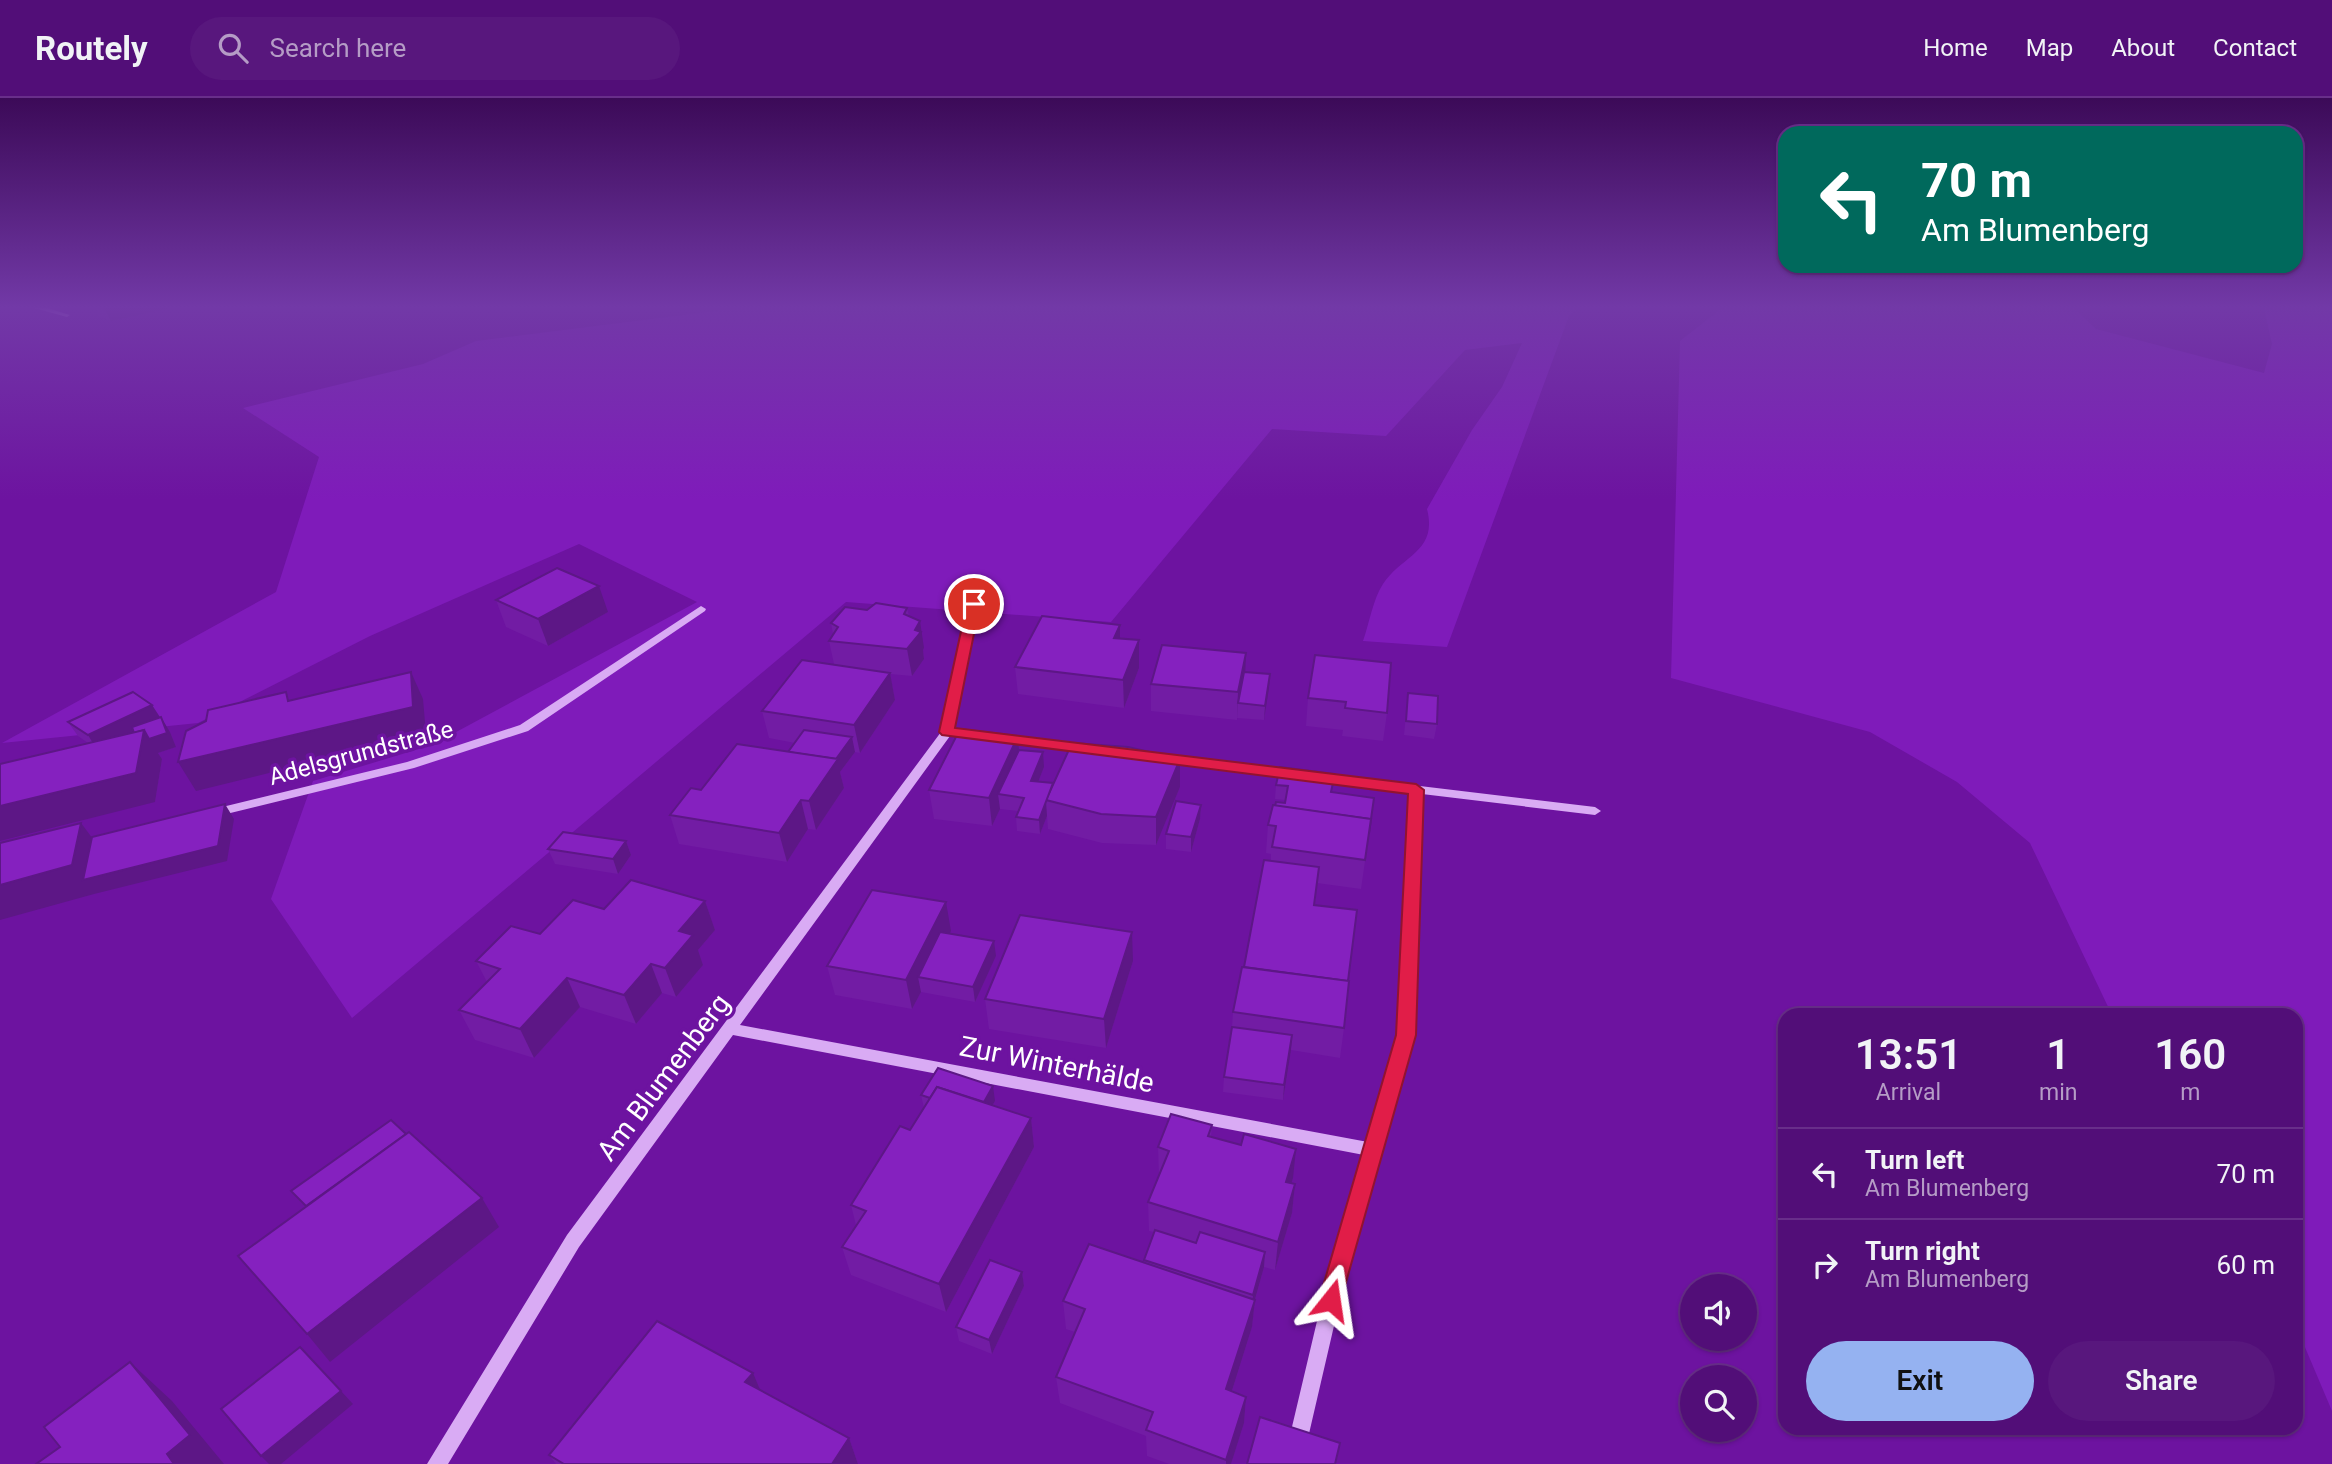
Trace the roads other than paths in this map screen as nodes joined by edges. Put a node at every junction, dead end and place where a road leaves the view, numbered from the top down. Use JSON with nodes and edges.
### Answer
{"nodes":[{"id":1,"x":974,"y":604,"type":"dead end"},
{"id":2,"x":701,"y":609,"type":"dead end"},
{"id":3,"x":947,"y":732,"type":"junction"},
{"id":4,"x":975,"y":735,"type":"edge"},
{"id":5,"x":989,"y":737,"type":"edge"},
{"id":6,"x":1099,"y":751,"type":"edge"},
{"id":7,"x":1154,"y":757,"type":"edge"},
{"id":8,"x":1416,"y":790,"type":"junction"},
{"id":9,"x":1595,"y":811,"type":"dead end"},
{"id":10,"x":200,"y":817,"type":"edge"},
{"id":11,"x":732,"y":1029,"type":"junction"},
{"id":12,"x":1372,"y":1150,"type":"junction"},
{"id":13,"x":1301,"y":1431,"type":"edge"},
{"id":14,"x":437,"y":1464,"type":"edge"}],
"edges":[{"from":1,"to":3,"type":"street","name":"Am Blumenberg"},
{"from":2,"to":10,"type":"street","name":"Adelsgrundstraße"},
{"from":3,"to":4,"type":"street"},
{"from":3,"to":11,"type":"street","name":"Am Blumenberg"},
{"from":5,"to":6,"type":"street"},
{"from":7,"to":8,"type":"street"},
{"from":8,"to":9,"type":"street"},
{"from":8,"to":12,"type":"street"},
{"from":11,"to":12,"type":"street","name":"Zur Winterhälde"},
{"from":11,"to":14,"type":"street","name":"Am Blumenberg"},
{"from":12,"to":13,"type":"street"}]}
